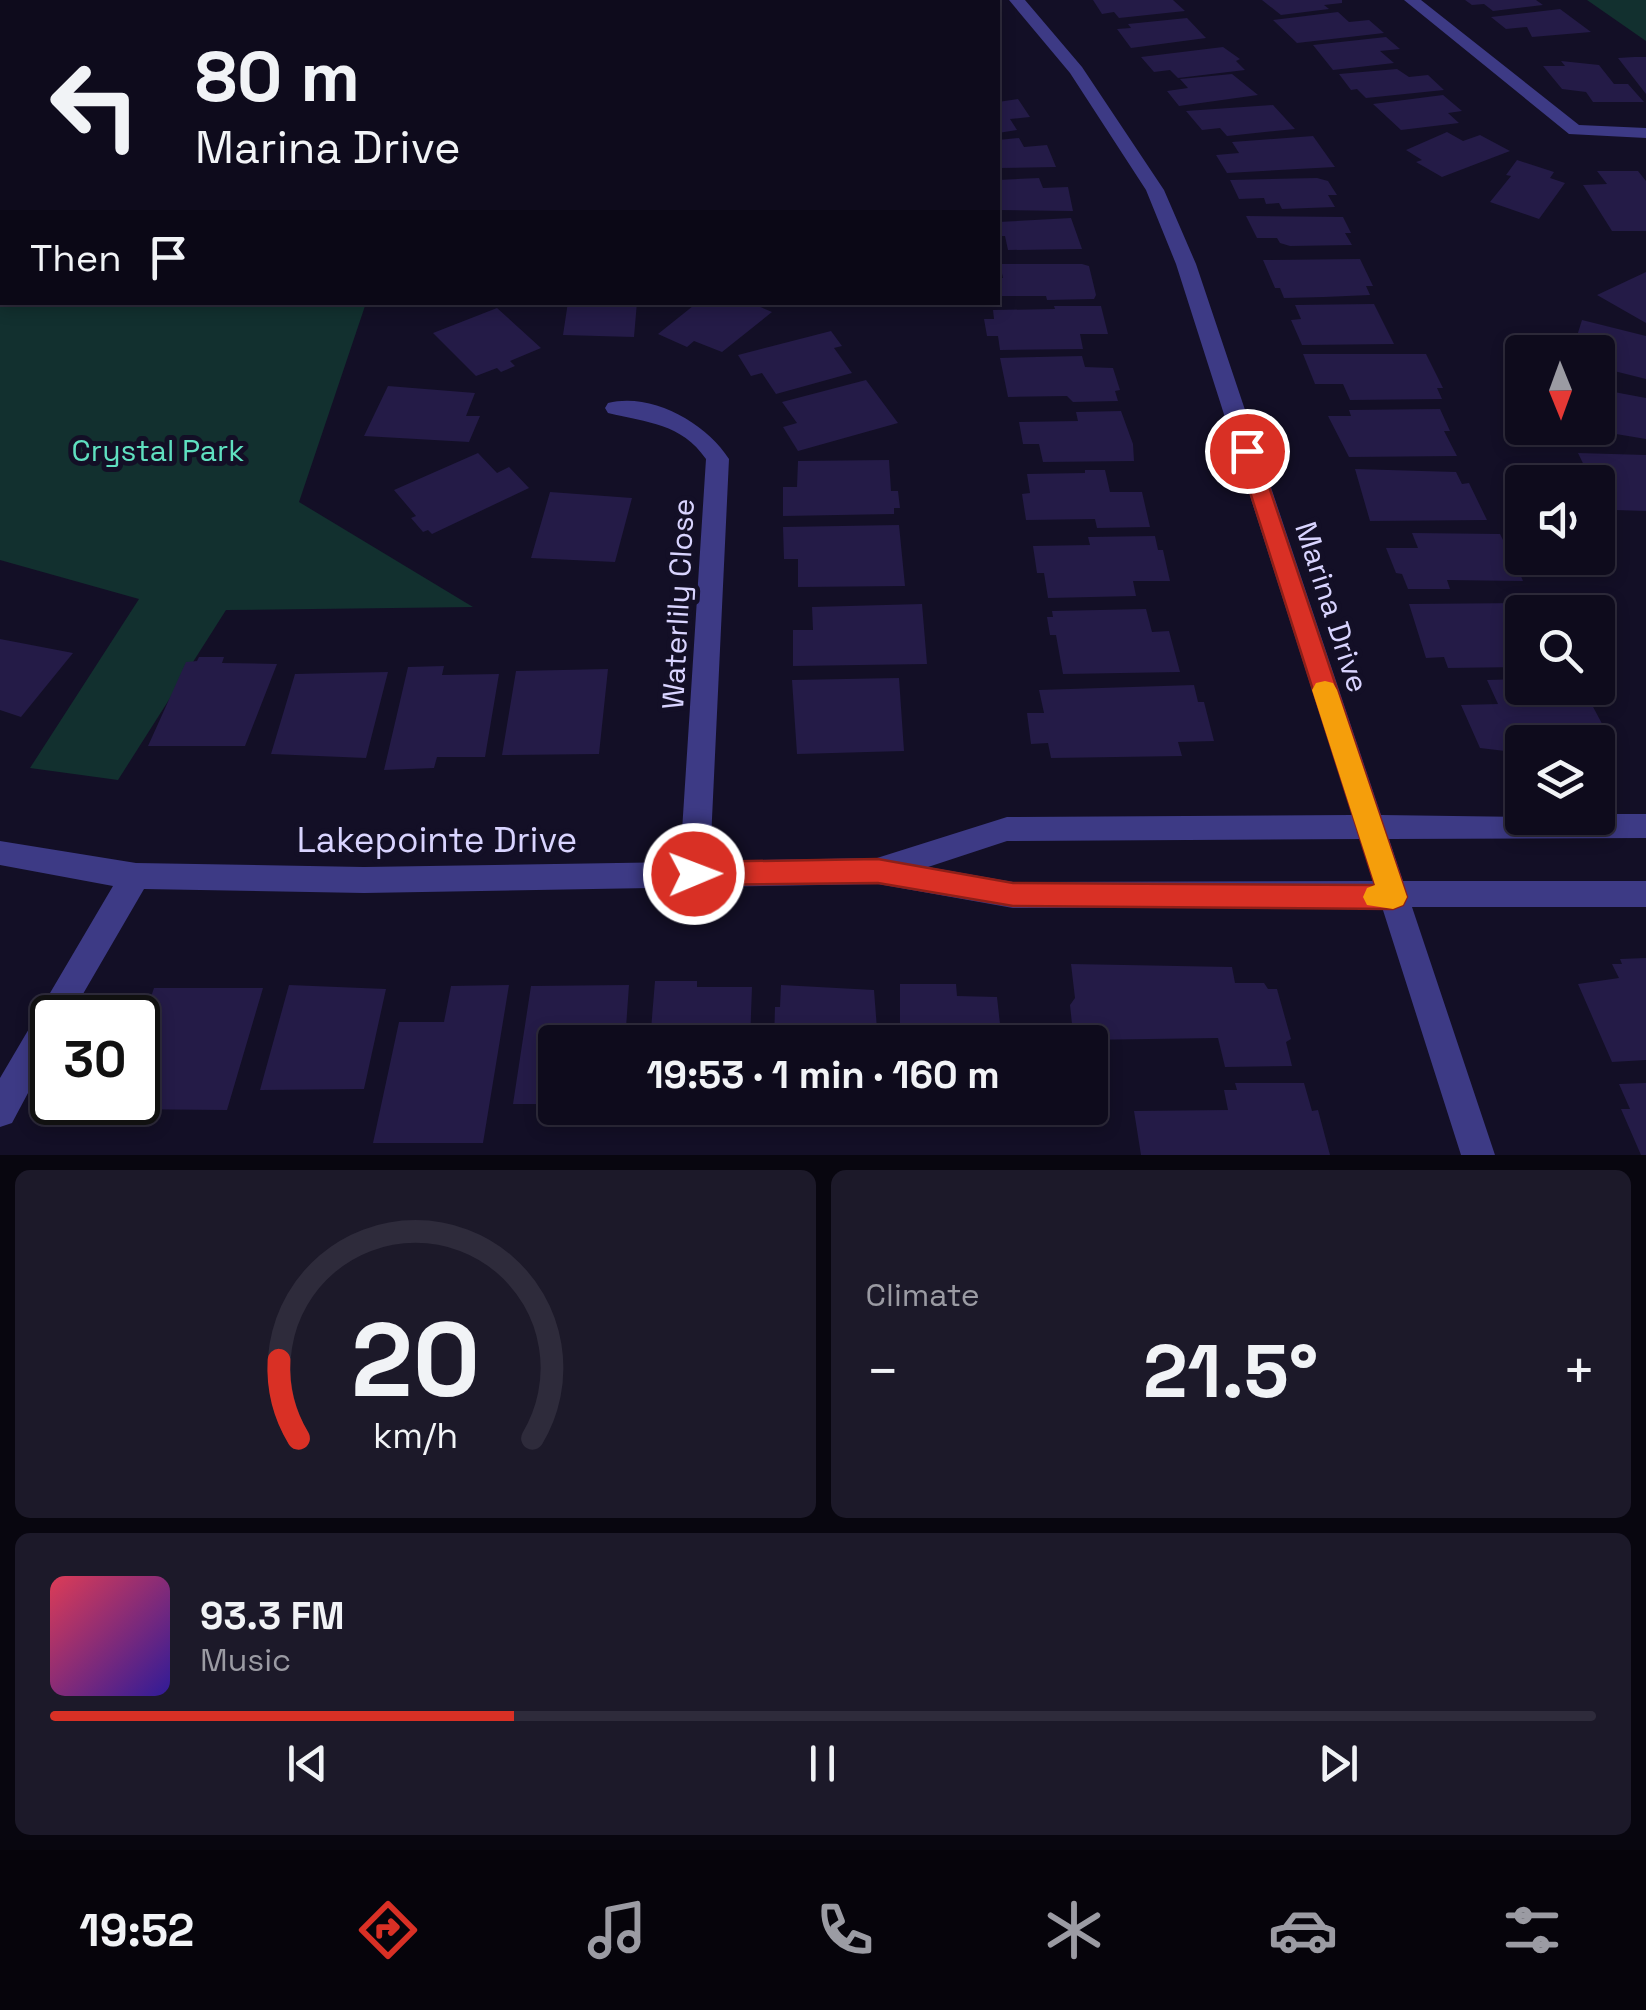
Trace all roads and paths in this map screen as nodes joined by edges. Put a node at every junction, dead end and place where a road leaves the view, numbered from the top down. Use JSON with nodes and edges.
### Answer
{"nodes":[{"id":1,"x":1018,"y":0,"type":"edge"},
{"id":2,"x":1412,"y":0,"type":"edge"},
{"id":3,"x":1646,"y":132,"type":"edge"},
{"id":4,"x":616,"y":408,"type":"dead end"},
{"id":5,"x":1646,"y":826,"type":"edge"},
{"id":6,"x":1370,"y":828,"type":"junction"},
{"id":7,"x":0,"y":853,"type":"edge"},
{"id":8,"x":878,"y":871,"type":"junction"},
{"id":9,"x":694,"y":874,"type":"junction"},
{"id":10,"x":136,"y":876,"type":"junction"},
{"id":11,"x":1646,"y":894,"type":"edge"},
{"id":12,"x":1393,"y":897,"type":"junction"},
{"id":13,"x":0,"y":1111,"type":"edge"},
{"id":14,"x":1478,"y":1155,"type":"edge"}],
"edges":[{"from":1,"to":6,"type":"street","name":"Marina Drive"},
{"from":2,"to":3,"type":"street"},
{"from":4,"to":9,"type":"street","name":"Waterlily Close"},
{"from":5,"to":6,"type":"street","name":"Lakepointe Drive"},
{"from":6,"to":8,"type":"street","name":"Lakepointe Drive"},
{"from":6,"to":12,"type":"street","name":"Marina Drive"},
{"from":7,"to":10,"type":"street","name":"Lakepointe Drive"},
{"from":8,"to":9,"type":"street","name":"Lakepointe Drive"},
{"from":8,"to":12,"type":"street","name":"Lakepointe Drive"},
{"from":9,"to":10,"type":"street","name":"Lakepointe Drive"},
{"from":10,"to":13,"type":"street"},
{"from":11,"to":12,"type":"street","name":"Lakepointe Drive"},
{"from":12,"to":14,"type":"street","name":"Marina Drive"}]}
